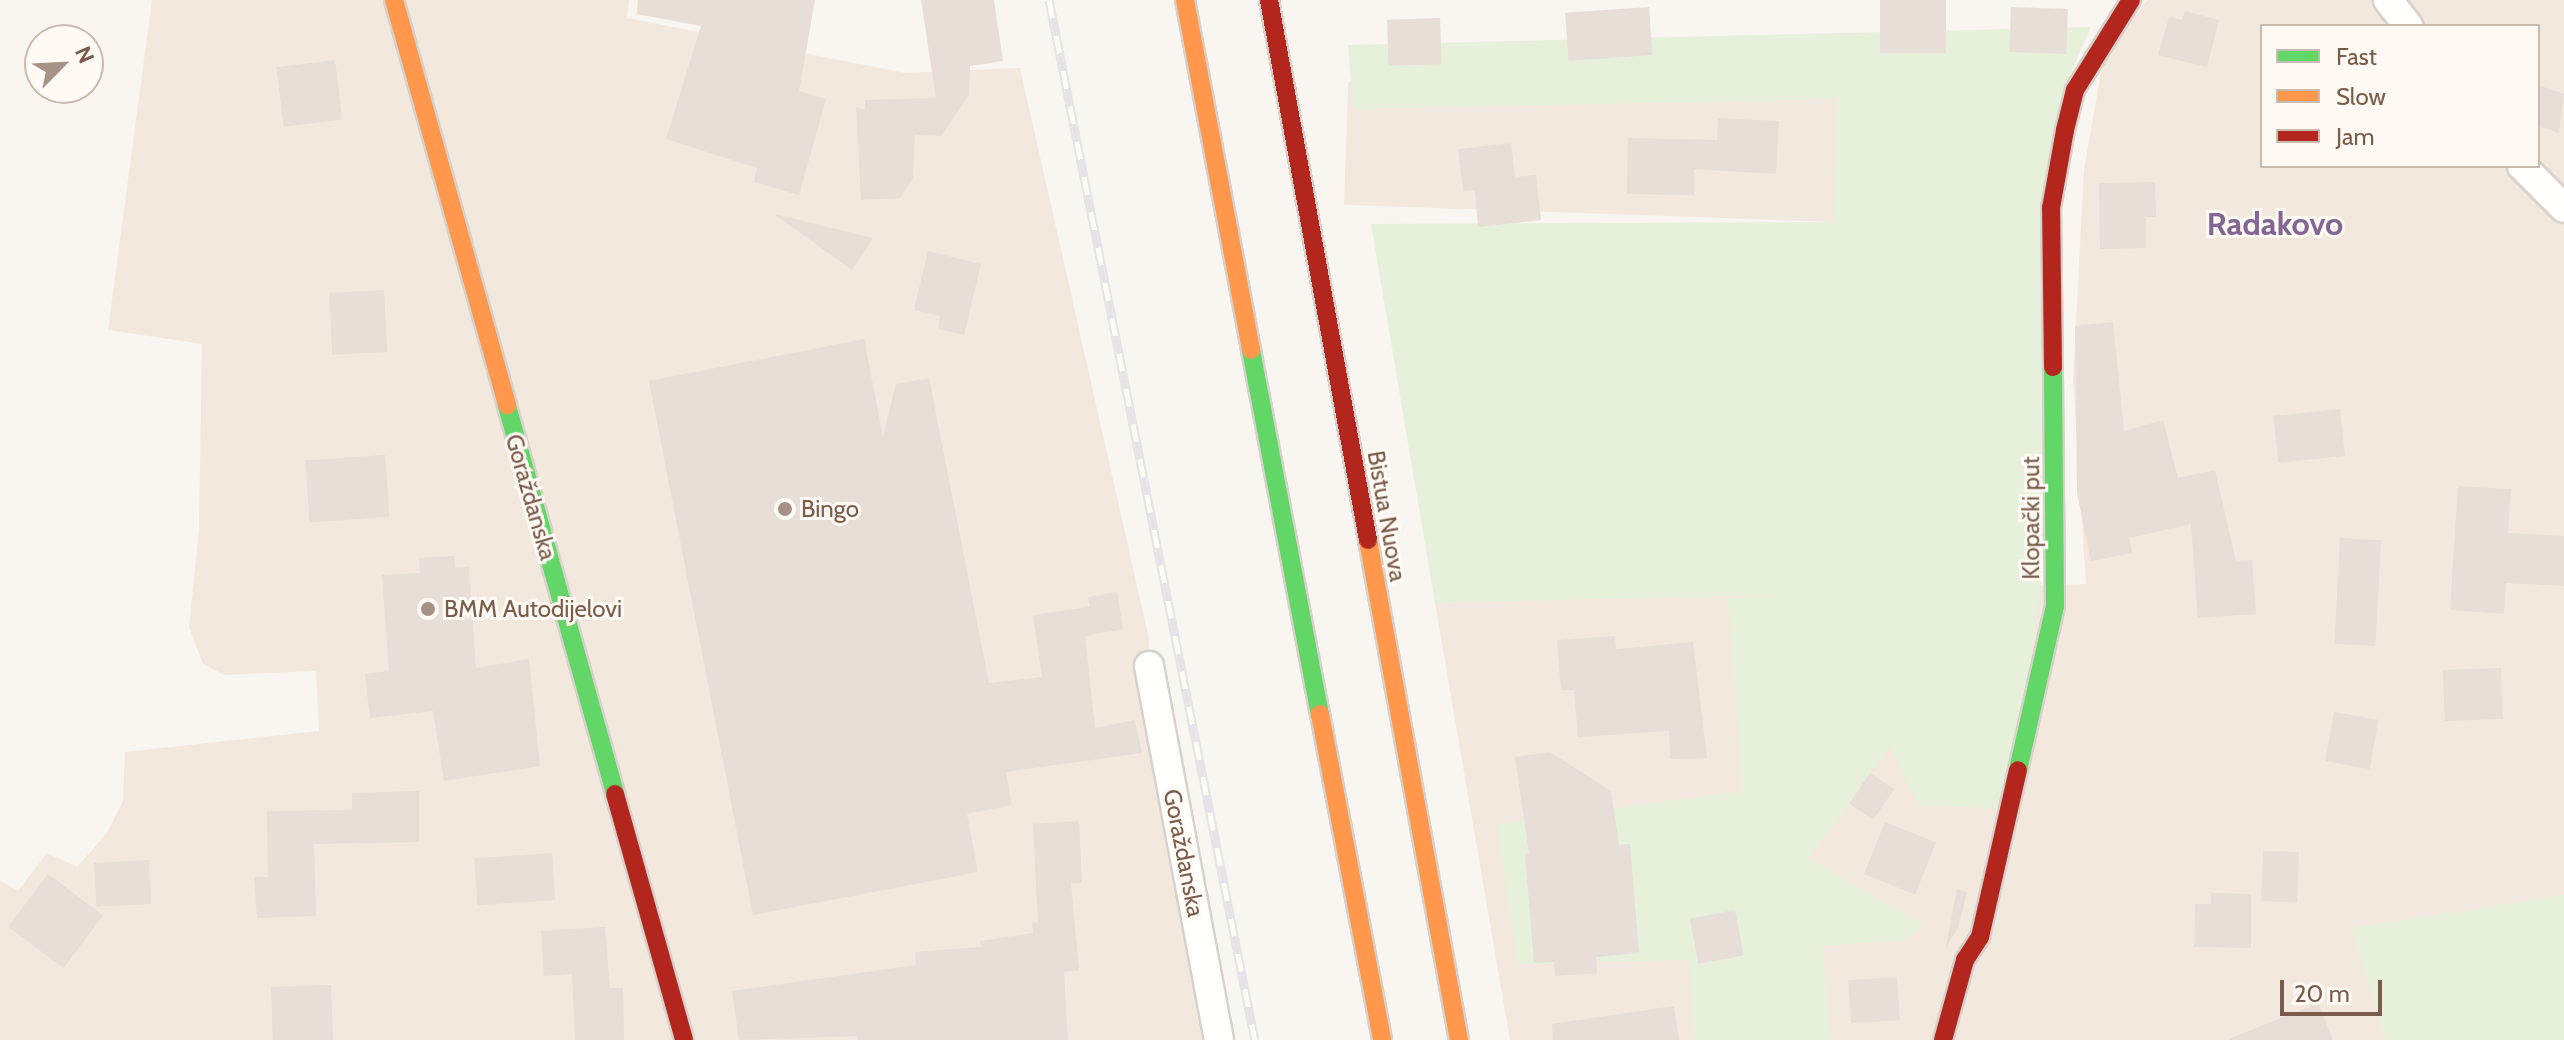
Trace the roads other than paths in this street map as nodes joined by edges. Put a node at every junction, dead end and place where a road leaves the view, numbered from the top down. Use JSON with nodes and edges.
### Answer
{"nodes":[{"id":1,"x":394,"y":0,"type":"edge"},
{"id":2,"x":1185,"y":0,"type":"edge"},
{"id":3,"x":1269,"y":0,"type":"edge"},
{"id":4,"x":2131,"y":0,"type":"edge"},
{"id":5,"x":2388,"y":0,"type":"edge"},
{"id":6,"x":2406,"y":24,"type":"edge"},
{"id":7,"x":2524,"y":168,"type":"edge"},
{"id":8,"x":2564,"y":208,"type":"edge"},
{"id":9,"x":1149,"y":666,"type":"dead end"},
{"id":10,"x":684,"y":1040,"type":"edge"},
{"id":11,"x":1219,"y":1040,"type":"edge"},
{"id":12,"x":1382,"y":1040,"type":"edge"},
{"id":13,"x":1459,"y":1040,"type":"edge"},
{"id":14,"x":1943,"y":1040,"type":"edge"}],
"edges":[{"from":1,"to":10,"type":"main road","name":"Goraždanska"},
{"from":2,"to":12,"type":"main road"},
{"from":3,"to":13,"type":"main road","name":"Bistua Nuova"},
{"from":4,"to":14,"type":"main road","name":"Klopački put"},
{"from":5,"to":6,"type":"street"},
{"from":7,"to":8,"type":"street"},
{"from":9,"to":11,"type":"street","name":"Goraždanska"}]}
